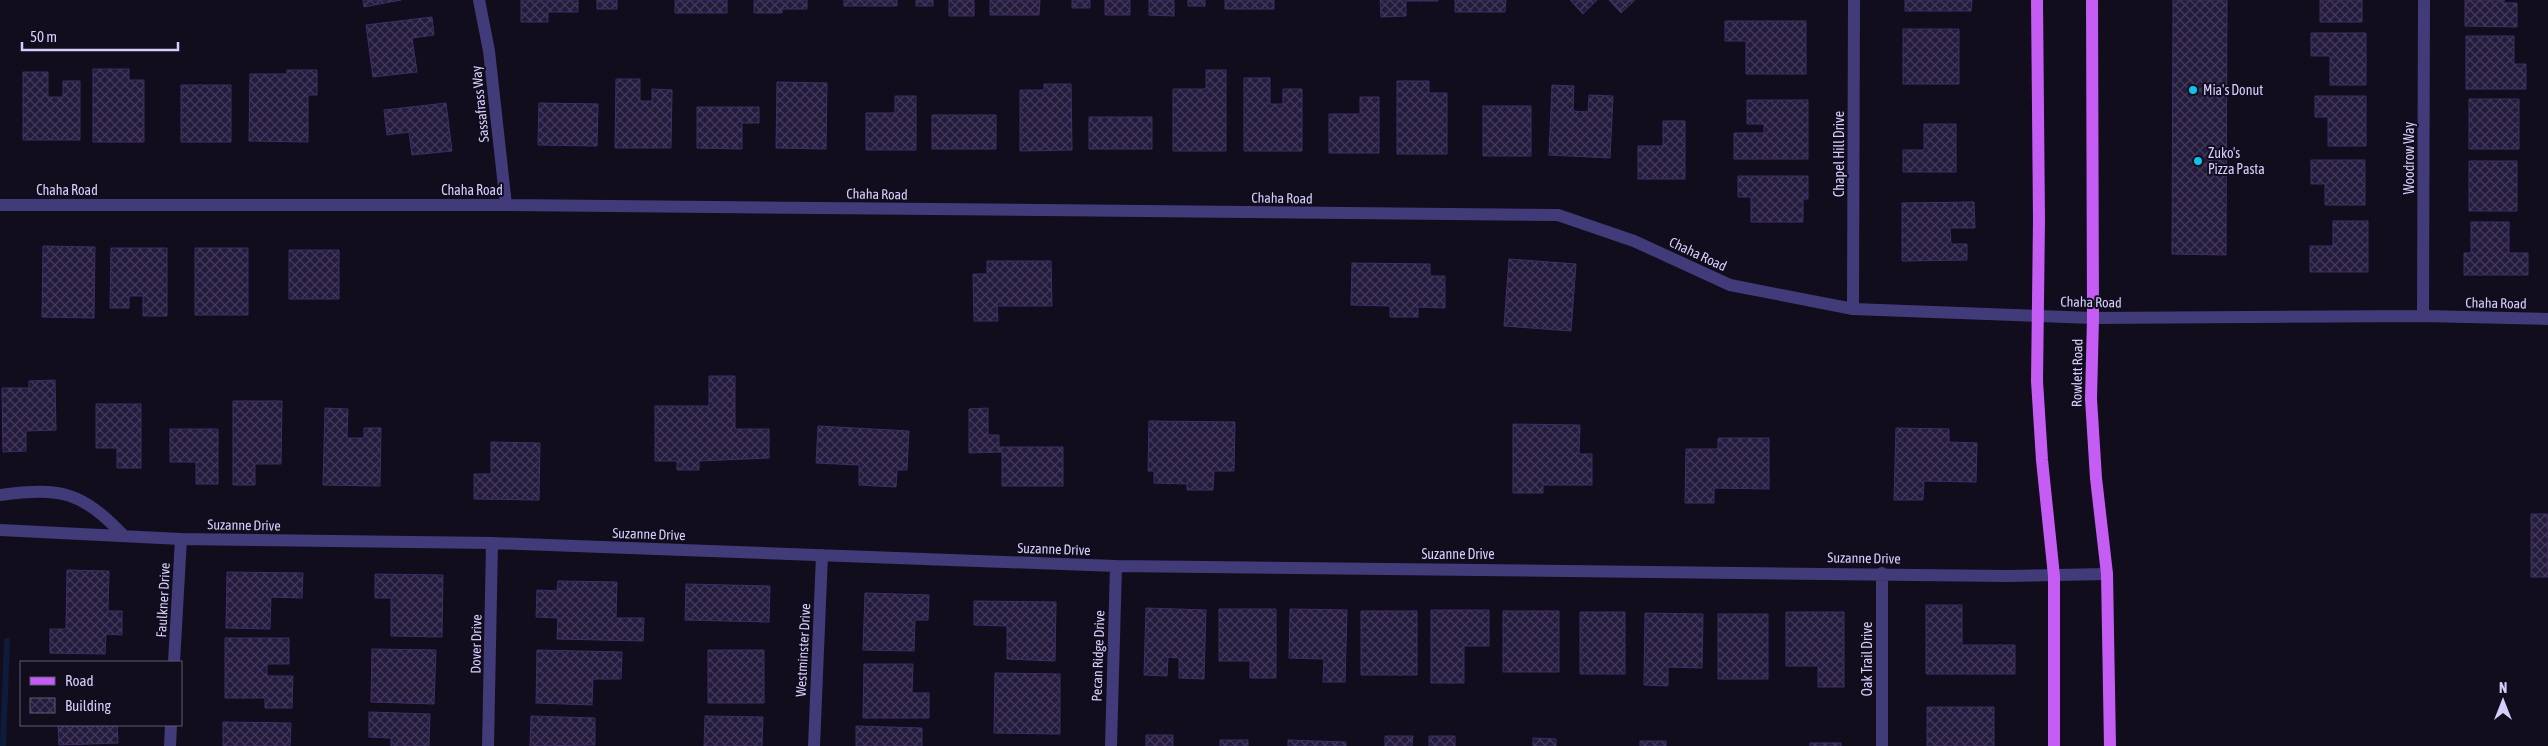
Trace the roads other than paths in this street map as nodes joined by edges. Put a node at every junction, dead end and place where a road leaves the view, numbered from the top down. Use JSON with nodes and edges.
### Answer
{"nodes":[{"id":1,"x":479,"y":0,"type":"edge"},
{"id":2,"x":1854,"y":0,"type":"edge"},
{"id":3,"x":2036,"y":0,"type":"edge"},
{"id":4,"x":2092,"y":0,"type":"edge"},
{"id":5,"x":2424,"y":0,"type":"edge"},
{"id":6,"x":0,"y":205,"type":"edge"},
{"id":7,"x":506,"y":205,"type":"junction"},
{"id":8,"x":1853,"y":309,"type":"junction"},
{"id":9,"x":2037,"y":316,"type":"junction"},
{"id":10,"x":2423,"y":316,"type":"junction"},
{"id":11,"x":2093,"y":318,"type":"junction"},
{"id":12,"x":2548,"y":319,"type":"edge"},
{"id":13,"x":0,"y":496,"type":"edge"},
{"id":14,"x":0,"y":530,"type":"edge"},
{"id":15,"x":124,"y":536,"type":"junction"},
{"id":16,"x":181,"y":539,"type":"junction"},
{"id":17,"x":492,"y":543,"type":"junction"},
{"id":18,"x":822,"y":555,"type":"junction"},
{"id":19,"x":1116,"y":566,"type":"junction"},
{"id":20,"x":1882,"y":573,"type":"junction"},
{"id":21,"x":2107,"y":574,"type":"junction"},
{"id":22,"x":2054,"y":576,"type":"junction"},
{"id":23,"x":174,"y":661,"type":"edge"},
{"id":24,"x":171,"y":726,"type":"edge"},
{"id":25,"x":170,"y":746,"type":"edge"},
{"id":26,"x":488,"y":746,"type":"edge"},
{"id":27,"x":814,"y":746,"type":"edge"},
{"id":28,"x":1111,"y":746,"type":"edge"},
{"id":29,"x":1882,"y":746,"type":"edge"},
{"id":30,"x":2054,"y":746,"type":"edge"},
{"id":31,"x":2110,"y":746,"type":"edge"}],
"edges":[{"from":1,"to":7,"type":"street","name":"Sassafrass Way"},
{"from":2,"to":8,"type":"street","name":"Chapel Hill Drive"},
{"from":3,"to":9,"type":"main road"},
{"from":4,"to":11,"type":"main road","name":"Rowlett Road"},
{"from":5,"to":10,"type":"street","name":"Woodrow Way"},
{"from":6,"to":7,"type":"street","name":"Chaha Road"},
{"from":7,"to":8,"type":"street","name":"Chaha Road"},
{"from":8,"to":9,"type":"street","name":"Chaha Road"},
{"from":9,"to":11,"type":"street","name":"Chaha Road"},
{"from":9,"to":22,"type":"main road"},
{"from":10,"to":11,"type":"street","name":"Chaha Road"},
{"from":10,"to":12,"type":"street","name":"Chaha Road"},
{"from":11,"to":21,"type":"main road","name":"Rowlett Road"},
{"from":13,"to":15,"type":"street"},
{"from":14,"to":15,"type":"street","name":"Suzanne Drive"},
{"from":15,"to":16,"type":"street","name":"Suzanne Drive"},
{"from":16,"to":17,"type":"street","name":"Suzanne Drive"},
{"from":16,"to":23,"type":"street","name":"Faulkner Drive"},
{"from":17,"to":18,"type":"street","name":"Suzanne Drive"},
{"from":17,"to":26,"type":"street","name":"Dover Drive"},
{"from":18,"to":19,"type":"street","name":"Suzanne Drive"},
{"from":18,"to":27,"type":"street","name":"Westminster Drive"},
{"from":19,"to":20,"type":"street","name":"Suzanne Drive"},
{"from":19,"to":28,"type":"street","name":"Pecan Ridge Drive"},
{"from":20,"to":22,"type":"street","name":"Suzanne Drive"},
{"from":20,"to":29,"type":"street","name":"Oak Trail Drive"},
{"from":21,"to":22,"type":"street","name":"Suzanne Drive"},
{"from":21,"to":31,"type":"main road","name":"Rowlett Road"},
{"from":22,"to":30,"type":"main road"},
{"from":24,"to":25,"type":"street"}]}
